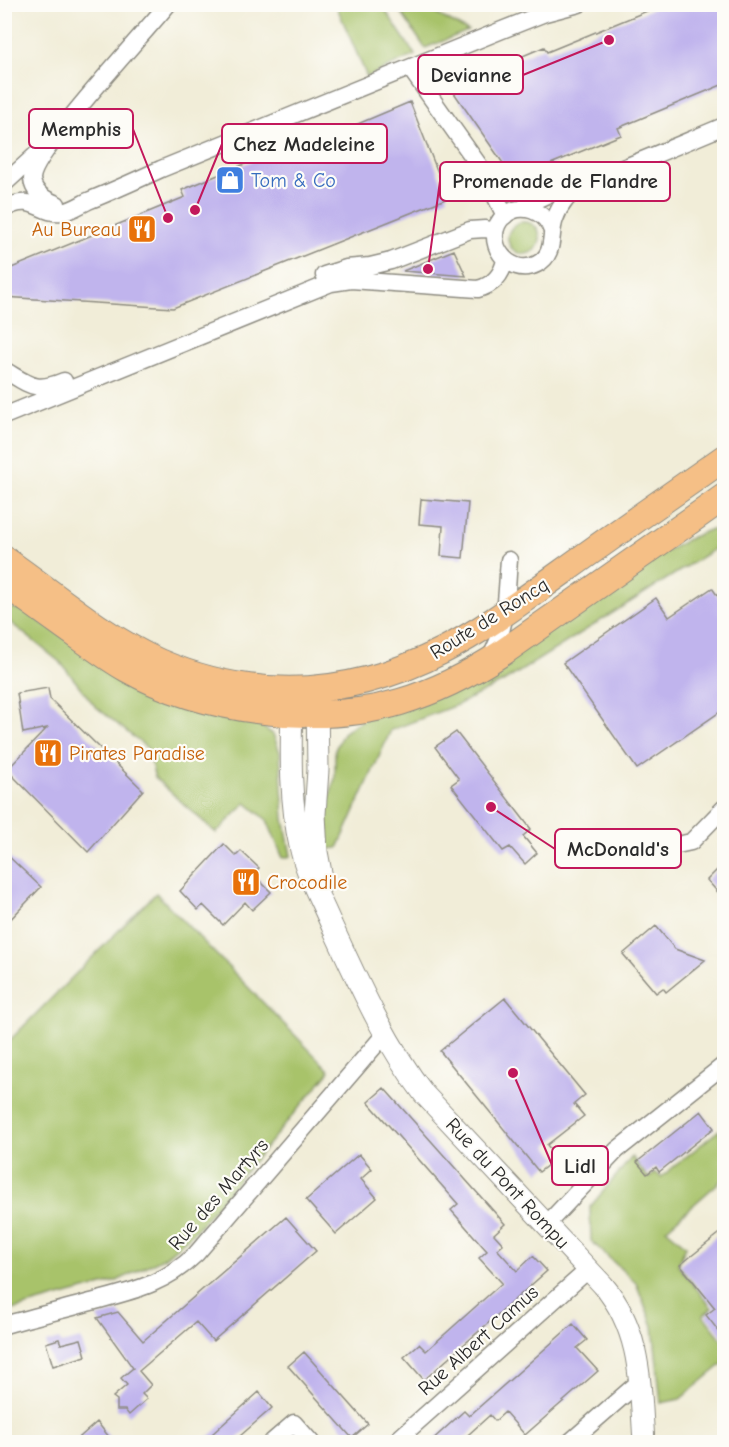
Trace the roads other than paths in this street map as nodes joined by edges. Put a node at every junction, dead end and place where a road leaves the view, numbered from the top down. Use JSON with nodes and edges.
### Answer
{"nodes":[{"id":1,"x":168,"y":4,"type":"edge"},
{"id":2,"x":579,"y":4,"type":"edge"},
{"id":3,"x":410,"y":68,"type":"junction"},
{"id":4,"x":724,"y":126,"type":"edge"},
{"id":5,"x":57,"y":135,"type":"junction"},
{"id":6,"x":584,"y":183,"type":"junction"},
{"id":7,"x":4,"y":184,"type":"edge"},
{"id":8,"x":75,"y":207,"type":"junction"},
{"id":9,"x":523,"y":208,"type":"junction"},
{"id":10,"x":4,"y":209,"type":"edge"},
{"id":11,"x":505,"y":216,"type":"junction"},
{"id":12,"x":495,"y":231,"type":"junction"},
{"id":13,"x":552,"y":231,"type":"junction"},
{"id":14,"x":505,"y":260,"type":"junction"},
{"id":15,"x":4,"y":370,"type":"edge"},
{"id":16,"x":4,"y":416,"type":"edge"},
{"id":17,"x":716,"y":464,"type":"edge"},
{"id":18,"x":724,"y":494,"type":"edge"},
{"id":19,"x":4,"y":559,"type":"edge"},
{"id":20,"x":509,"y":560,"type":"dead end"},
{"id":21,"x":4,"y":584,"type":"edge"},
{"id":22,"x":505,"y":612,"type":"junction"},
{"id":23,"x":485,"y":664,"type":"junction"},
{"id":24,"x":305,"y":701,"type":"junction"},
{"id":25,"x":724,"y":808,"type":"edge"},
{"id":26,"x":650,"y":851,"type":"dead end"},
{"id":27,"x":385,"y":1034,"type":"junction"},
{"id":28,"x":724,"y":1065,"type":"edge"},
{"id":29,"x":546,"y":1225,"type":"junction"},
{"id":30,"x":588,"y":1269,"type":"junction"},
{"id":31,"x":4,"y":1325,"type":"edge"},
{"id":32,"x":639,"y":1382,"type":"junction"},
{"id":33,"x":272,"y":1443,"type":"edge"},
{"id":34,"x":311,"y":1443,"type":"edge"},
{"id":35,"x":395,"y":1443,"type":"edge"},
{"id":36,"x":570,"y":1443,"type":"edge"},
{"id":37,"x":644,"y":1443,"type":"edge"}],
"edges":[{"from":1,"to":5,"type":"street"},
{"from":2,"to":3,"type":"street"},
{"from":3,"to":8,"type":"street"},
{"from":3,"to":11,"type":"street"},
{"from":4,"to":6,"type":"street"},
{"from":5,"to":7,"type":"street"},
{"from":5,"to":8,"type":"street"},
{"from":6,"to":9,"type":"street"},
{"from":6,"to":13,"type":"street"},
{"from":8,"to":10,"type":"street"},
{"from":9,"to":11,"type":"street"},
{"from":9,"to":13,"type":"street"},
{"from":11,"to":12,"type":"street"},
{"from":12,"to":14,"type":"street"},
{"from":12,"to":15,"type":"street"},
{"from":13,"to":14,"type":"street"},
{"from":14,"to":16,"type":"street"},
{"from":17,"to":18,"type":"street"},
{"from":17,"to":22,"type":"main road","name":"Route de Roncq"},
{"from":18,"to":23,"type":"main road","name":"Route de Roncq"},
{"from":19,"to":24,"type":"main road","name":"Route de Roncq"},
{"from":20,"to":22,"type":"street"},
{"from":21,"to":24,"type":"main road","name":"Route de Roncq"},
{"from":22,"to":23,"type":"street"},
{"from":22,"to":24,"type":"main road","name":"Route de Roncq"},
{"from":23,"to":24,"type":"main road","name":"Route de Roncq"},
{"from":24,"to":27,"type":"street","name":"Rue du Pont Rompu"},
{"from":25,"to":26,"type":"street"},
{"from":27,"to":29,"type":"street","name":"Rue du Pont Rompu"},
{"from":27,"to":31,"type":"street","name":"Rue des Martyrs"},
{"from":28,"to":29,"type":"street"},
{"from":29,"to":30,"type":"street","name":"Rue du Pont Rompu"},
{"from":30,"to":32,"type":"street","name":"Rue du Pont Rompu"},
{"from":30,"to":35,"type":"street","name":"Rue Albert Camus"},
{"from":32,"to":36,"type":"street"},
{"from":32,"to":37,"type":"street","name":"Rue du Pont Rompu"},
{"from":33,"to":34,"type":"street"}]}
